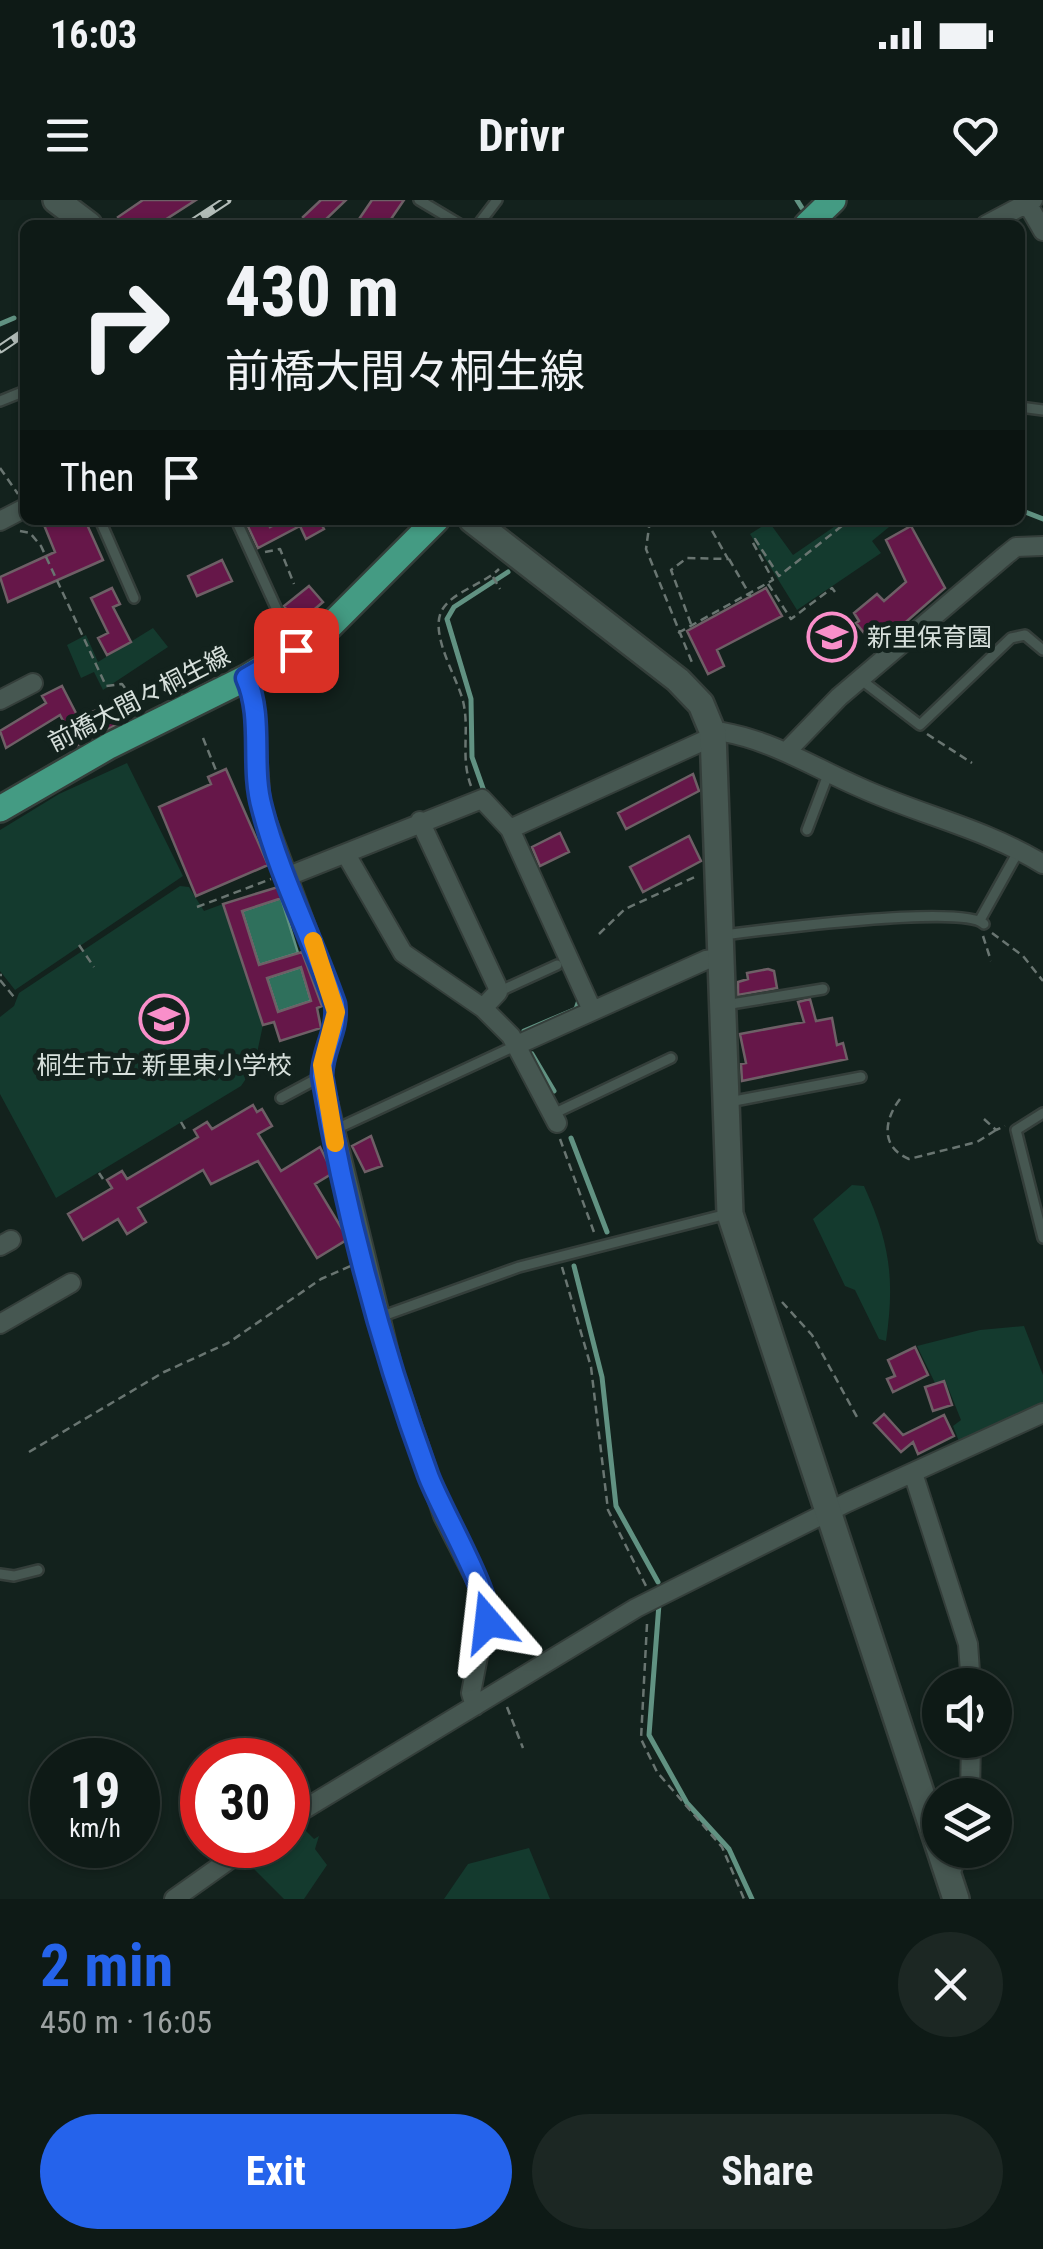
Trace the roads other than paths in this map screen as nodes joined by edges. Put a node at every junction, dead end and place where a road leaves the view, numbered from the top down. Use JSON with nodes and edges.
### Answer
{"nodes":[{"id":1,"x":56,"y":200,"type":"edge"},
{"id":2,"x":419,"y":200,"type":"edge"},
{"id":3,"x":1030,"y":202,"type":"edge"},
{"id":4,"x":82,"y":220,"type":"edge"},
{"id":5,"x":452,"y":220,"type":"edge"},
{"id":6,"x":996,"y":220,"type":"edge"},
{"id":7,"x":1043,"y":231,"type":"edge"},
{"id":8,"x":102,"y":525,"type":"edge"},
{"id":9,"x":239,"y":525,"type":"edge"},
{"id":10,"x":431,"y":525,"type":"edge"},
{"id":11,"x":478,"y":525,"type":"edge"},
{"id":12,"x":1043,"y":546,"type":"edge"},
{"id":13,"x":134,"y":598,"type":"dead end"},
{"id":14,"x":296,"y":650,"type":"junction"},
{"id":15,"x":1043,"y":650,"type":"edge"},
{"id":16,"x":246,"y":678,"type":"junction"},
{"id":17,"x":860,"y":679,"type":"junction"},
{"id":18,"x":33,"y":682,"type":"dead end"},
{"id":19,"x":0,"y":700,"type":"edge"},
{"id":20,"x":713,"y":733,"type":"junction"},
{"id":21,"x":787,"y":751,"type":"junction"},
{"id":22,"x":829,"y":772,"type":"junction"},
{"id":23,"x":0,"y":808,"type":"edge"},
{"id":24,"x":420,"y":821,"type":"junction"},
{"id":25,"x":510,"y":829,"type":"junction"},
{"id":26,"x":807,"y":830,"type":"dead end"},
{"id":27,"x":1020,"y":850,"type":"junction"},
{"id":28,"x":347,"y":856,"type":"junction"},
{"id":29,"x":1043,"y":864,"type":"edge"},
{"id":30,"x":286,"y":878,"type":"junction"},
{"id":31,"x":721,"y":947,"type":"junction"},
{"id":32,"x":556,"y":965,"type":"dead end"},
{"id":33,"x":823,"y":989,"type":"dead end"},
{"id":34,"x":498,"y":992,"type":"junction"},
{"id":35,"x":723,"y":1005,"type":"junction"},
{"id":36,"x":483,"y":1008,"type":"junction"},
{"id":37,"x":592,"y":1010,"type":"junction"},
{"id":38,"x":517,"y":1045,"type":"junction"},
{"id":39,"x":671,"y":1058,"type":"dead end"},
{"id":40,"x":322,"y":1076,"type":"junction"},
{"id":41,"x":861,"y":1077,"type":"dead end"},
{"id":42,"x":281,"y":1098,"type":"dead end"},
{"id":43,"x":726,"y":1102,"type":"junction"},
{"id":44,"x":1043,"y":1113,"type":"edge"},
{"id":45,"x":556,"y":1124,"type":"joint"},
{"id":46,"x":333,"y":1130,"type":"junction"},
{"id":47,"x":730,"y":1214,"type":"junction"},
{"id":48,"x":1043,"y":1238,"type":"edge"},
{"id":49,"x":71,"y":1282,"type":"dead end"},
{"id":50,"x":380,"y":1317,"type":"junction"},
{"id":51,"x":0,"y":1324,"type":"edge"},
{"id":52,"x":1043,"y":1413,"type":"edge"},
{"id":53,"x":913,"y":1473,"type":"junction"},
{"id":54,"x":828,"y":1512,"type":"junction"},
{"id":55,"x":38,"y":1570,"type":"dead end"},
{"id":56,"x":0,"y":1574,"type":"edge"},
{"id":57,"x":969,"y":1668,"type":"edge"},
{"id":58,"x":475,"y":1706,"type":"junction"},
{"id":59,"x":310,"y":1807,"type":"edge"},
{"id":60,"x":218,"y":1868,"type":"edge"},
{"id":61,"x":952,"y":1888,"type":"edge"},
{"id":62,"x":174,"y":1899,"type":"edge"}],
"edges":[{"from":1,"to":4,"type":"street"},
{"from":2,"to":5,"type":"lane"},
{"from":3,"to":6,"type":"street"},
{"from":3,"to":7,"type":"street"},
{"from":8,"to":13,"type":"lane"},
{"from":9,"to":14,"type":"lane"},
{"from":10,"to":14,"type":"main road","name":"前橋大間々桐生線"},
{"from":11,"to":20,"type":"street"},
{"from":12,"to":17,"type":"street"},
{"from":14,"to":16,"type":"main road","name":"前橋大間々桐生線"},
{"from":15,"to":17,"type":"lane"},
{"from":16,"to":23,"type":"main road","name":"前橋大間々桐生線"},
{"from":16,"to":30,"type":"street"},
{"from":17,"to":21,"type":"street"},
{"from":18,"to":19,"type":"street"},
{"from":20,"to":21,"type":"street"},
{"from":20,"to":25,"type":"street"},
{"from":20,"to":31,"type":"street"},
{"from":21,"to":22,"type":"street"},
{"from":22,"to":26,"type":"lane"},
{"from":22,"to":27,"type":"street"},
{"from":24,"to":25,"type":"street"},
{"from":24,"to":28,"type":"street"},
{"from":24,"to":34,"type":"street"},
{"from":25,"to":37,"type":"street"},
{"from":27,"to":29,"type":"street"},
{"from":27,"to":31,"type":"lane"},
{"from":28,"to":30,"type":"street"},
{"from":28,"to":36,"type":"street"},
{"from":30,"to":40,"type":"street"},
{"from":31,"to":35,"type":"street"},
{"from":31,"to":37,"type":"street"},
{"from":32,"to":34,"type":"lane"},
{"from":33,"to":35,"type":"lane"},
{"from":34,"to":36,"type":"street"},
{"from":35,"to":43,"type":"street"},
{"from":36,"to":38,"type":"street"},
{"from":37,"to":38,"type":"street"},
{"from":38,"to":45,"type":"street"},
{"from":38,"to":46,"type":"lane"},
{"from":39,"to":45,"type":"lane"},
{"from":40,"to":42,"type":"lane"},
{"from":40,"to":46,"type":"street"},
{"from":41,"to":43,"type":"lane"},
{"from":43,"to":47,"type":"street"},
{"from":44,"to":48,"type":"lane"},
{"from":46,"to":50,"type":"street"},
{"from":47,"to":50,"type":"lane"},
{"from":47,"to":54,"type":"street"},
{"from":49,"to":51,"type":"street"},
{"from":50,"to":58,"type":"street"},
{"from":52,"to":53,"type":"street"},
{"from":53,"to":54,"type":"street"},
{"from":53,"to":57,"type":"street"},
{"from":54,"to":58,"type":"street"},
{"from":54,"to":61,"type":"street"},
{"from":55,"to":56,"type":"lane"},
{"from":58,"to":59,"type":"street"},
{"from":60,"to":62,"type":"street"}]}
